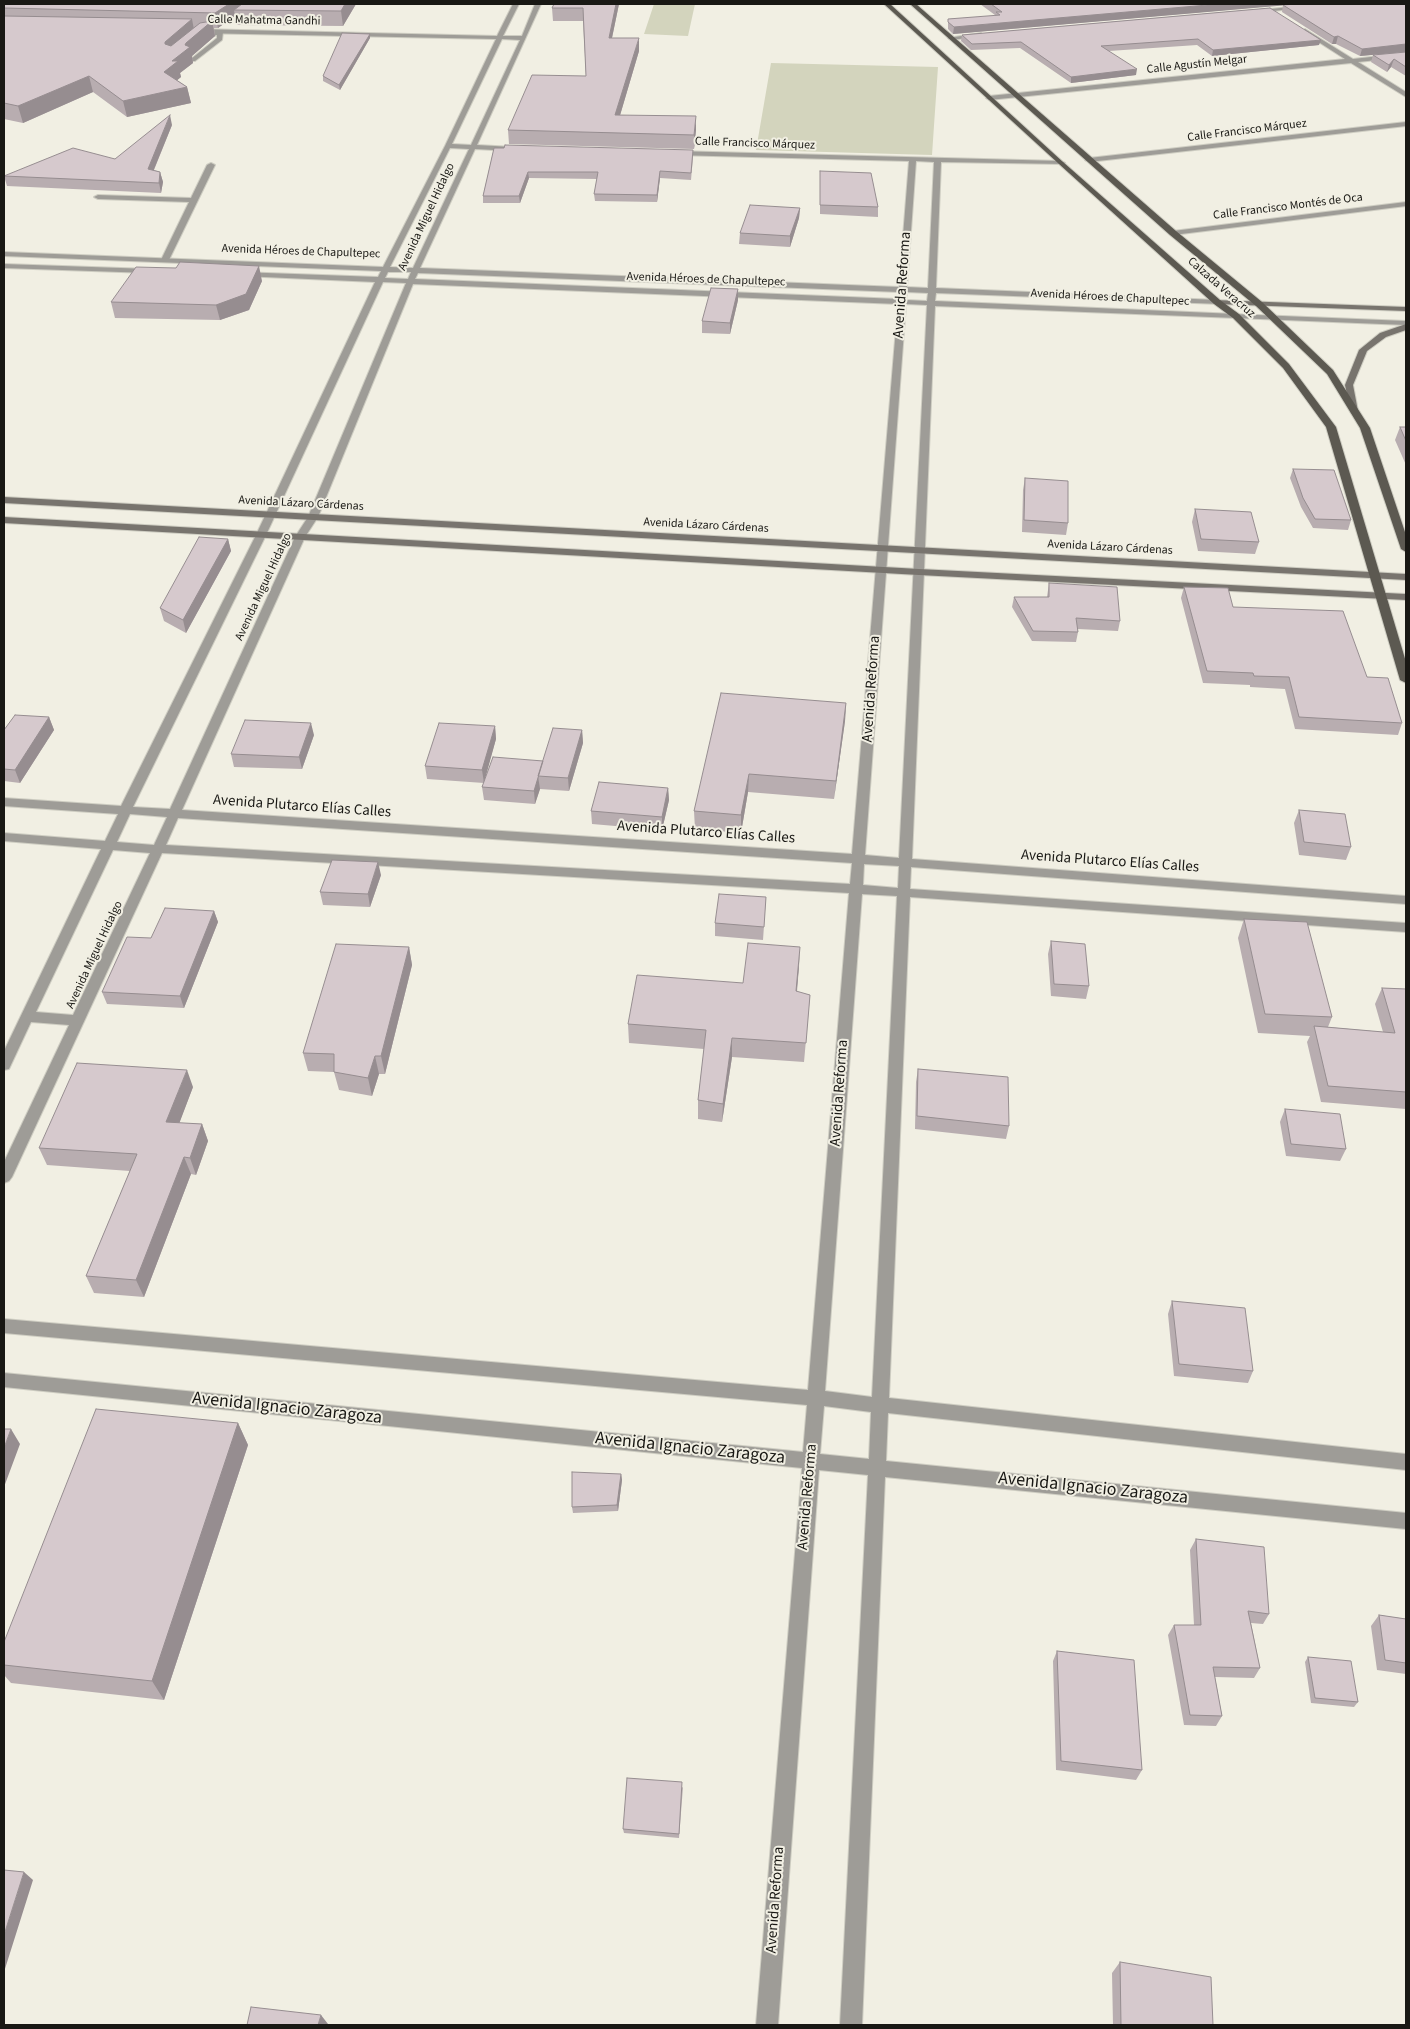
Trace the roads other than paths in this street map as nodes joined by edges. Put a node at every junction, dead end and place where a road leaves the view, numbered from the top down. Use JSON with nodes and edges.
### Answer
{"nodes":[{"id":1,"x":516,"y":4,"type":"edge"},
{"id":2,"x":538,"y":4,"type":"edge"},
{"id":3,"x":887,"y":4,"type":"edge"},
{"id":4,"x":913,"y":4,"type":"edge"},
{"id":5,"x":1261,"y":4,"type":"edge"},
{"id":6,"x":1336,"y":4,"type":"edge"},
{"id":7,"x":1271,"y":10,"type":"junction"},
{"id":8,"x":1242,"y":12,"type":"edge"},
{"id":9,"x":1279,"y":15,"type":"edge"},
{"id":10,"x":1295,"y":25,"type":"edge"},
{"id":11,"x":228,"y":26,"type":"dead end"},
{"id":12,"x":190,"y":31,"type":"edge"},
{"id":13,"x":220,"y":32,"type":"junction"},
{"id":14,"x":990,"y":35,"type":"edge"},
{"id":15,"x":500,"y":37,"type":"junction"},
{"id":16,"x":524,"y":38,"type":"junction"},
{"id":17,"x":951,"y":38,"type":"junction"},
{"id":18,"x":194,"y":42,"type":"edge"},
{"id":19,"x":1406,"y":55,"type":"edge"},
{"id":20,"x":193,"y":60,"type":"edge"},
{"id":21,"x":1352,"y":60,"type":"junction"},
{"id":22,"x":1017,"y":95,"type":"junction"},
{"id":23,"x":1406,"y":95,"type":"edge"},
{"id":24,"x":989,"y":98,"type":"junction"},
{"id":25,"x":1406,"y":124,"type":"edge"},
{"id":26,"x":448,"y":146,"type":"junction"},
{"id":27,"x":473,"y":147,"type":"junction"},
{"id":28,"x":522,"y":149,"type":"edge"},
{"id":29,"x":669,"y":153,"type":"edge"},
{"id":30,"x":913,"y":160,"type":"junction"},
{"id":31,"x":938,"y":160,"type":"junction"},
{"id":32,"x":1089,"y":160,"type":"junction"},
{"id":33,"x":1061,"y":163,"type":"junction"},
{"id":34,"x":211,"y":165,"type":"dead end"},
{"id":35,"x":98,"y":197,"type":"edge"},
{"id":36,"x":194,"y":200,"type":"junction"},
{"id":37,"x":1406,"y":204,"type":"edge"},
{"id":38,"x":1173,"y":233,"type":"junction"},
{"id":39,"x":4,"y":254,"type":"edge"},
{"id":40,"x":165,"y":260,"type":"junction"},
{"id":41,"x":4,"y":266,"type":"edge"},
{"id":42,"x":386,"y":268,"type":"junction"},
{"id":43,"x":416,"y":270,"type":"junction"},
{"id":44,"x":234,"y":274,"type":"edge"},
{"id":45,"x":382,"y":279,"type":"junction"},
{"id":46,"x":411,"y":280,"type":"junction"},
{"id":47,"x":903,"y":295,"type":"junction"},
{"id":48,"x":932,"y":296,"type":"junction"},
{"id":49,"x":1218,"y":302,"type":"junction"},
{"id":50,"x":1259,"y":304,"type":"junction"},
{"id":51,"x":1406,"y":309,"type":"edge"},
{"id":52,"x":1236,"y":316,"type":"junction"},
{"id":53,"x":1275,"y":318,"type":"junction"},
{"id":54,"x":1406,"y":323,"type":"edge"},
{"id":55,"x":1406,"y":327,"type":"edge"},
{"id":56,"x":1354,"y":411,"type":"junction"},
{"id":57,"x":4,"y":500,"type":"edge"},
{"id":58,"x":270,"y":514,"type":"junction"},
{"id":59,"x":313,"y":517,"type":"junction"},
{"id":60,"x":4,"y":520,"type":"edge"},
{"id":61,"x":261,"y":535,"type":"junction"},
{"id":62,"x":300,"y":537,"type":"junction"},
{"id":63,"x":883,"y":548,"type":"junction"},
{"id":64,"x":1406,"y":549,"type":"edge"},
{"id":65,"x":920,"y":550,"type":"junction"},
{"id":66,"x":881,"y":570,"type":"junction"},
{"id":67,"x":919,"y":572,"type":"junction"},
{"id":68,"x":1374,"y":575,"type":"junction"},
{"id":69,"x":1406,"y":577,"type":"edge"},
{"id":70,"x":1380,"y":595,"type":"junction"},
{"id":71,"x":1406,"y":597,"type":"edge"},
{"id":72,"x":1406,"y":680,"type":"edge"},
{"id":73,"x":4,"y":802,"type":"edge"},
{"id":74,"x":126,"y":809,"type":"junction"},
{"id":75,"x":173,"y":815,"type":"junction"},
{"id":76,"x":4,"y":837,"type":"edge"},
{"id":77,"x":110,"y":845,"type":"junction"},
{"id":78,"x":158,"y":849,"type":"junction"},
{"id":79,"x":858,"y":859,"type":"junction"},
{"id":80,"x":906,"y":862,"type":"junction"},
{"id":81,"x":856,"y":889,"type":"junction"},
{"id":82,"x":904,"y":894,"type":"junction"},
{"id":83,"x":1406,"y":900,"type":"edge"},
{"id":84,"x":1406,"y":928,"type":"edge"},
{"id":85,"x":27,"y":1017,"type":"junction"},
{"id":86,"x":78,"y":1020,"type":"junction"},
{"id":87,"x":4,"y":1064,"type":"edge"},
{"id":88,"x":4,"y":1177,"type":"edge"},
{"id":89,"x":4,"y":1326,"type":"edge"},
{"id":90,"x":4,"y":1380,"type":"edge"},
{"id":91,"x":816,"y":1398,"type":"junction"},
{"id":92,"x":880,"y":1404,"type":"junction"},
{"id":93,"x":811,"y":1461,"type":"junction"},
{"id":94,"x":1406,"y":1462,"type":"edge"},
{"id":95,"x":877,"y":1466,"type":"junction"},
{"id":96,"x":1406,"y":1521,"type":"edge"},
{"id":97,"x":767,"y":2025,"type":"edge"},
{"id":98,"x":851,"y":2025,"type":"edge"}],
"edges":[{"from":1,"to":15,"type":"street","name":"Avenida Miguel Hidalgo"},
{"from":2,"to":16,"type":"street","name":"Avenida Miguel Hidalgo"},
{"from":3,"to":24,"type":"main road","name":"Calzada Veracruz"},
{"from":4,"to":17,"type":"main road","name":"Calzada Veracruz"},
{"from":5,"to":7,"type":"street"},
{"from":6,"to":7,"type":"street"},
{"from":7,"to":8,"type":"street"},
{"from":7,"to":9,"type":"street"},
{"from":10,"to":21,"type":"street"},
{"from":11,"to":13,"type":"street"},
{"from":12,"to":13,"type":"street","name":"Calle Mahatma Gandhi"},
{"from":13,"to":15,"type":"street","name":"Calle Mahatma Gandhi"},
{"from":13,"to":18,"type":"street"},
{"from":13,"to":20,"type":"street"},
{"from":14,"to":17,"type":"street"},
{"from":15,"to":16,"type":"street","name":"Calle Mahatma Gandhi"},
{"from":15,"to":26,"type":"street","name":"Avenida Miguel Hidalgo"},
{"from":16,"to":27,"type":"street","name":"Avenida Miguel Hidalgo"},
{"from":17,"to":22,"type":"main road","name":"Calzada Veracruz"},
{"from":19,"to":21,"type":"street","name":"Calle Agustín Melgar"},
{"from":21,"to":22,"type":"street","name":"Calle Agustín Melgar"},
{"from":21,"to":23,"type":"street"},
{"from":22,"to":24,"type":"street","name":"Calle Agustín Melgar"},
{"from":22,"to":32,"type":"main road","name":"Calzada Veracruz"},
{"from":24,"to":33,"type":"main road","name":"Calzada Veracruz"},
{"from":25,"to":32,"type":"street","name":"Calle Francisco Márquez"},
{"from":26,"to":27,"type":"street"},
{"from":26,"to":42,"type":"street","name":"Avenida Miguel Hidalgo"},
{"from":27,"to":28,"type":"street"},
{"from":27,"to":43,"type":"street","name":"Avenida Miguel Hidalgo"},
{"from":29,"to":30,"type":"street","name":"Calle Francisco Márquez"},
{"from":30,"to":31,"type":"street","name":"Calle Francisco Márquez"},
{"from":30,"to":47,"type":"street","name":"Avenida Reforma"},
{"from":31,"to":33,"type":"street","name":"Calle Francisco Márquez"},
{"from":31,"to":48,"type":"street","name":"Avenida Reforma"},
{"from":32,"to":38,"type":"main road","name":"Calzada Veracruz"},
{"from":33,"to":49,"type":"main road","name":"Calzada Veracruz"},
{"from":34,"to":36,"type":"street"},
{"from":35,"to":36,"type":"street"},
{"from":36,"to":40,"type":"street"},
{"from":37,"to":38,"type":"street","name":"Calle Francisco Montés de Oca"},
{"from":38,"to":50,"type":"main road","name":"Calzada Veracruz"},
{"from":39,"to":40,"type":"street","name":"Avenida Héroes de Chapultepec"},
{"from":40,"to":41,"type":"street"},
{"from":40,"to":42,"type":"street","name":"Avenida Héroes de Chapultepec"},
{"from":42,"to":43,"type":"street","name":"Avenida Héroes de Chapultepec"},
{"from":42,"to":45,"type":"street","name":"Avenida Miguel Hidalgo"},
{"from":43,"to":46,"type":"street","name":"Avenida Miguel Hidalgo"},
{"from":43,"to":47,"type":"street","name":"Avenida Héroes de Chapultepec"},
{"from":44,"to":45,"type":"street","name":"Avenida Héroes de Chapultepec"},
{"from":45,"to":46,"type":"street","name":"Avenida Héroes de Chapultepec"},
{"from":45,"to":58,"type":"street","name":"Avenida Miguel Hidalgo"},
{"from":46,"to":47,"type":"street","name":"Avenida Héroes de Chapultepec"},
{"from":46,"to":59,"type":"street","name":"Avenida Miguel Hidalgo"},
{"from":47,"to":48,"type":"street","name":"Avenida Héroes de Chapultepec"},
{"from":47,"to":63,"type":"street","name":"Avenida Reforma"},
{"from":48,"to":49,"type":"street","name":"Avenida Héroes de Chapultepec"},
{"from":48,"to":52,"type":"street","name":"Avenida Héroes de Chapultepec"},
{"from":48,"to":65,"type":"street","name":"Avenida Reforma"},
{"from":49,"to":50,"type":"main road","name":"Avenida Héroes de Chapultepec"},
{"from":49,"to":52,"type":"main road","name":"Calzada Veracruz"},
{"from":50,"to":51,"type":"main road","name":"Avenida Héroes de Chapultepec"},
{"from":50,"to":53,"type":"main road","name":"Calzada Veracruz"},
{"from":52,"to":53,"type":"street","name":"Avenida Héroes de Chapultepec"},
{"from":52,"to":68,"type":"main road","name":"Calzada Veracruz"},
{"from":53,"to":54,"type":"street","name":"Avenida Héroes de Chapultepec"},
{"from":53,"to":56,"type":"main road","name":"Calzada Veracruz"},
{"from":55,"to":56,"type":"main road"},
{"from":56,"to":64,"type":"main road","name":"Calzada Veracruz"},
{"from":57,"to":58,"type":"main road","name":"Avenida Lázaro Cárdenas"},
{"from":58,"to":59,"type":"main road","name":"Avenida Lázaro Cárdenas"},
{"from":58,"to":61,"type":"street","name":"Avenida Miguel Hidalgo"},
{"from":59,"to":62,"type":"street","name":"Avenida Miguel Hidalgo"},
{"from":59,"to":63,"type":"main road","name":"Avenida Lázaro Cárdenas"},
{"from":60,"to":61,"type":"main road"},
{"from":61,"to":62,"type":"main road"},
{"from":61,"to":74,"type":"street","name":"Avenida Miguel Hidalgo"},
{"from":62,"to":66,"type":"main road"},
{"from":62,"to":75,"type":"street","name":"Avenida Miguel Hidalgo"},
{"from":63,"to":65,"type":"main road","name":"Avenida Lázaro Cárdenas"},
{"from":63,"to":66,"type":"street","name":"Avenida Reforma"},
{"from":65,"to":67,"type":"street","name":"Avenida Reforma"},
{"from":65,"to":68,"type":"main road","name":"Avenida Lázaro Cárdenas"},
{"from":66,"to":67,"type":"main road"},
{"from":66,"to":79,"type":"street","name":"Avenida Reforma"},
{"from":67,"to":70,"type":"main road"},
{"from":67,"to":80,"type":"street","name":"Avenida Reforma"},
{"from":68,"to":69,"type":"main road","name":"Avenida Lázaro Cárdenas"},
{"from":68,"to":70,"type":"main road","name":"Calzada Veracruz"},
{"from":70,"to":71,"type":"main road"},
{"from":70,"to":72,"type":"main road","name":"Calzada Veracruz"},
{"from":73,"to":74,"type":"street","name":"Avenida Plutarco Elías Calles"},
{"from":74,"to":75,"type":"street","name":"Avenida Plutarco Elías Calles"},
{"from":74,"to":77,"type":"street","name":"Avenida Miguel Hidalgo"},
{"from":75,"to":78,"type":"street","name":"Avenida Miguel Hidalgo"},
{"from":75,"to":79,"type":"street","name":"Avenida Plutarco Elías Calles"},
{"from":76,"to":77,"type":"street"},
{"from":77,"to":78,"type":"street"},
{"from":77,"to":85,"type":"street","name":"Avenida Miguel Hidalgo"},
{"from":78,"to":81,"type":"street"},
{"from":78,"to":86,"type":"street","name":"Avenida Miguel Hidalgo"},
{"from":79,"to":80,"type":"street","name":"Avenida Plutarco Elías Calles"},
{"from":79,"to":81,"type":"street","name":"Avenida Reforma"},
{"from":80,"to":82,"type":"street","name":"Avenida Reforma"},
{"from":80,"to":83,"type":"street","name":"Avenida Plutarco Elías Calles"},
{"from":81,"to":82,"type":"street"},
{"from":81,"to":91,"type":"street","name":"Avenida Reforma"},
{"from":82,"to":84,"type":"street"},
{"from":82,"to":92,"type":"street","name":"Avenida Reforma"},
{"from":85,"to":86,"type":"street"},
{"from":85,"to":87,"type":"street","name":"Avenida Miguel Hidalgo"},
{"from":86,"to":88,"type":"street","name":"Avenida Miguel Hidalgo"},
{"from":89,"to":91,"type":"street"},
{"from":90,"to":93,"type":"street","name":"Avenida Ignacio Zaragoza"},
{"from":91,"to":92,"type":"street"},
{"from":91,"to":93,"type":"street","name":"Avenida Reforma"},
{"from":92,"to":94,"type":"street"},
{"from":92,"to":95,"type":"street","name":"Avenida Reforma"},
{"from":93,"to":95,"type":"street","name":"Avenida Ignacio Zaragoza"},
{"from":93,"to":97,"type":"street","name":"Avenida Reforma"},
{"from":95,"to":96,"type":"street","name":"Avenida Ignacio Zaragoza"},
{"from":95,"to":98,"type":"street","name":"Avenida Reforma"}]}
